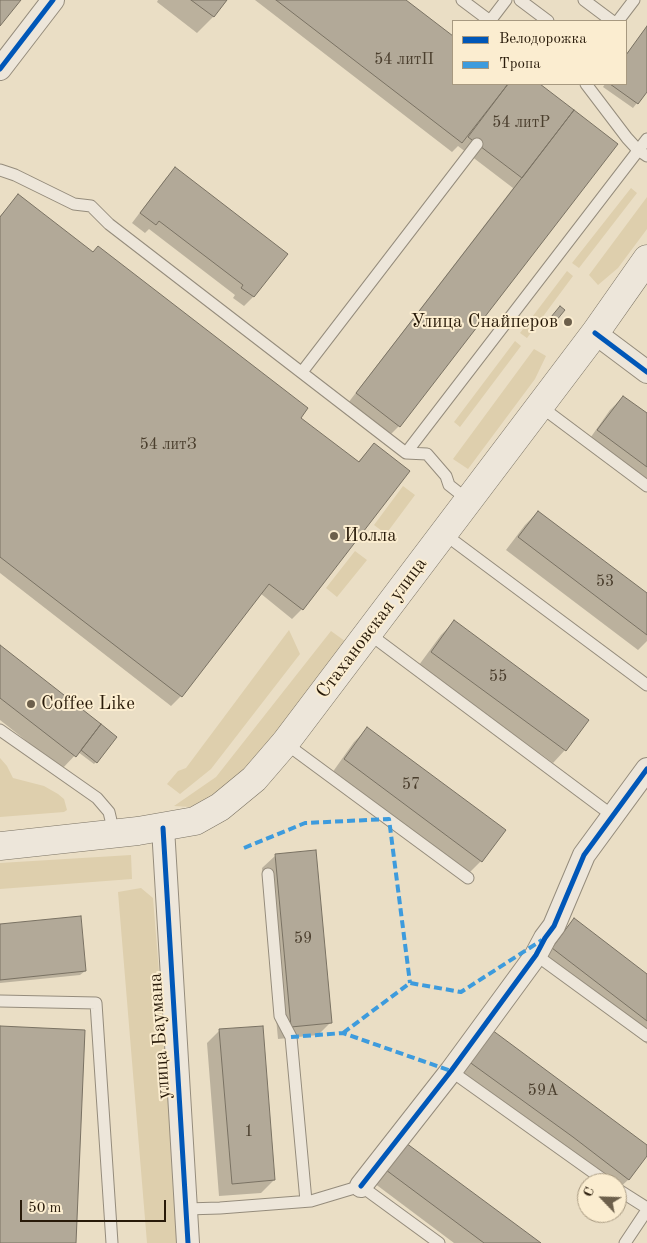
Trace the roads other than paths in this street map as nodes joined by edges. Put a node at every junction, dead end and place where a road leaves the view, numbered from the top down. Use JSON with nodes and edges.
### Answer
{"nodes":[{"id":1,"x":53,"y":0,"type":"edge"},
{"id":2,"x":462,"y":0,"type":"edge"},
{"id":3,"x":506,"y":0,"type":"edge"},
{"id":4,"x":520,"y":0,"type":"edge"},
{"id":5,"x":584,"y":0,"type":"edge"},
{"id":6,"x":634,"y":0,"type":"edge"},
{"id":7,"x":489,"y":20,"type":"edge"},
{"id":8,"x":491,"y":20,"type":"edge"},
{"id":9,"x":547,"y":20,"type":"edge"},
{"id":10,"x":611,"y":20,"type":"edge"},
{"id":11,"x":619,"y":20,"type":"edge"},
{"id":12,"x":0,"y":69,"type":"edge"},
{"id":13,"x":587,"y":85,"type":"edge"},
{"id":14,"x":647,"y":139,"type":"edge"},
{"id":15,"x":477,"y":144,"type":"dead end"},
{"id":16,"x":643,"y":153,"type":"edge"},
{"id":17,"x":0,"y":170,"type":"edge"},
{"id":18,"x":647,"y":259,"type":"edge"},
{"id":19,"x":595,"y":333,"type":"junction"},
{"id":20,"x":302,"y":372,"type":"junction"},
{"id":21,"x":647,"y":372,"type":"edge"},
{"id":22,"x":540,"y":406,"type":"junction"},
{"id":23,"x":406,"y":452,"type":"junction"},
{"id":24,"x":647,"y":486,"type":"edge"},
{"id":25,"x":468,"y":501,"type":"junction"},
{"id":26,"x":443,"y":533,"type":"junction"},
{"id":27,"x":368,"y":634,"type":"junction"},
{"id":28,"x":647,"y":685,"type":"edge"},
{"id":29,"x":0,"y":730,"type":"edge"},
{"id":30,"x":285,"y":743,"type":"junction"},
{"id":31,"x":647,"y":769,"type":"edge"},
{"id":32,"x":612,"y":816,"type":"junction"},
{"id":33,"x":163,"y":828,"type":"junction"},
{"id":34,"x":114,"y":833,"type":"junction"},
{"id":35,"x":0,"y":846,"type":"edge"},
{"id":36,"x":268,"y":874,"type":"dead end"},
{"id":37,"x":468,"y":878,"type":"dead end"},
{"id":38,"x":536,"y":955,"type":"junction"},
{"id":39,"x":0,"y":1001,"type":"edge"},
{"id":40,"x":647,"y":1036,"type":"edge"},
{"id":41,"x":451,"y":1071,"type":"junction"},
{"id":42,"x":594,"y":1173,"type":"edge"},
{"id":43,"x":361,"y":1186,"type":"junction"},
{"id":44,"x":627,"y":1196,"type":"edge"},
{"id":45,"x":306,"y":1201,"type":"junction"},
{"id":46,"x":186,"y":1209,"type":"junction"},
{"id":47,"x":647,"y":1209,"type":"edge"},
{"id":48,"x":112,"y":1243,"type":"edge"},
{"id":49,"x":188,"y":1243,"type":"edge"},
{"id":50,"x":439,"y":1243,"type":"edge"},
{"id":51,"x":625,"y":1243,"type":"edge"}],
"edges":[{"from":1,"to":12,"type":"street"},
{"from":2,"to":7,"type":"lane"},
{"from":3,"to":8,"type":"lane"},
{"from":4,"to":9,"type":"lane"},
{"from":5,"to":10,"type":"lane"},
{"from":6,"to":11,"type":"lane"},
{"from":13,"to":16,"type":"lane"},
{"from":14,"to":16,"type":"lane"},
{"from":15,"to":20,"type":"lane"},
{"from":16,"to":23,"type":"lane"},
{"from":17,"to":20,"type":"lane"},
{"from":18,"to":19,"type":"main road","name":"Стахановская улица"},
{"from":19,"to":21,"type":"street"},
{"from":19,"to":22,"type":"main road","name":"Стахановская улица"},
{"from":20,"to":23,"type":"lane"},
{"from":22,"to":24,"type":"lane"},
{"from":22,"to":25,"type":"main road","name":"Стахановская улица"},
{"from":23,"to":25,"type":"lane"},
{"from":25,"to":26,"type":"main road","name":"Стахановская улица"},
{"from":26,"to":27,"type":"main road","name":"Стахановская улица"},
{"from":26,"to":28,"type":"lane"},
{"from":27,"to":30,"type":"main road","name":"Стахановская улица"},
{"from":27,"to":32,"type":"lane"},
{"from":29,"to":34,"type":"lane"},
{"from":30,"to":33,"type":"main road","name":"Стахановская улица"},
{"from":30,"to":37,"type":"lane"},
{"from":31,"to":32,"type":"street"},
{"from":32,"to":38,"type":"street"},
{"from":33,"to":34,"type":"main road","name":"Стахановская улица"},
{"from":33,"to":46,"type":"street","name":"улица Баумана"},
{"from":34,"to":35,"type":"main road","name":"Стахановская улица"},
{"from":36,"to":45,"type":"lane"},
{"from":38,"to":40,"type":"lane"},
{"from":38,"to":41,"type":"street"},
{"from":39,"to":48,"type":"lane"},
{"from":41,"to":42,"type":"lane"},
{"from":41,"to":43,"type":"street"},
{"from":43,"to":45,"type":"lane"},
{"from":43,"to":50,"type":"lane"},
{"from":44,"to":47,"type":"lane"},
{"from":45,"to":46,"type":"lane"},
{"from":46,"to":49,"type":"street","name":"улица Баумана"},
{"from":47,"to":51,"type":"lane"}]}
